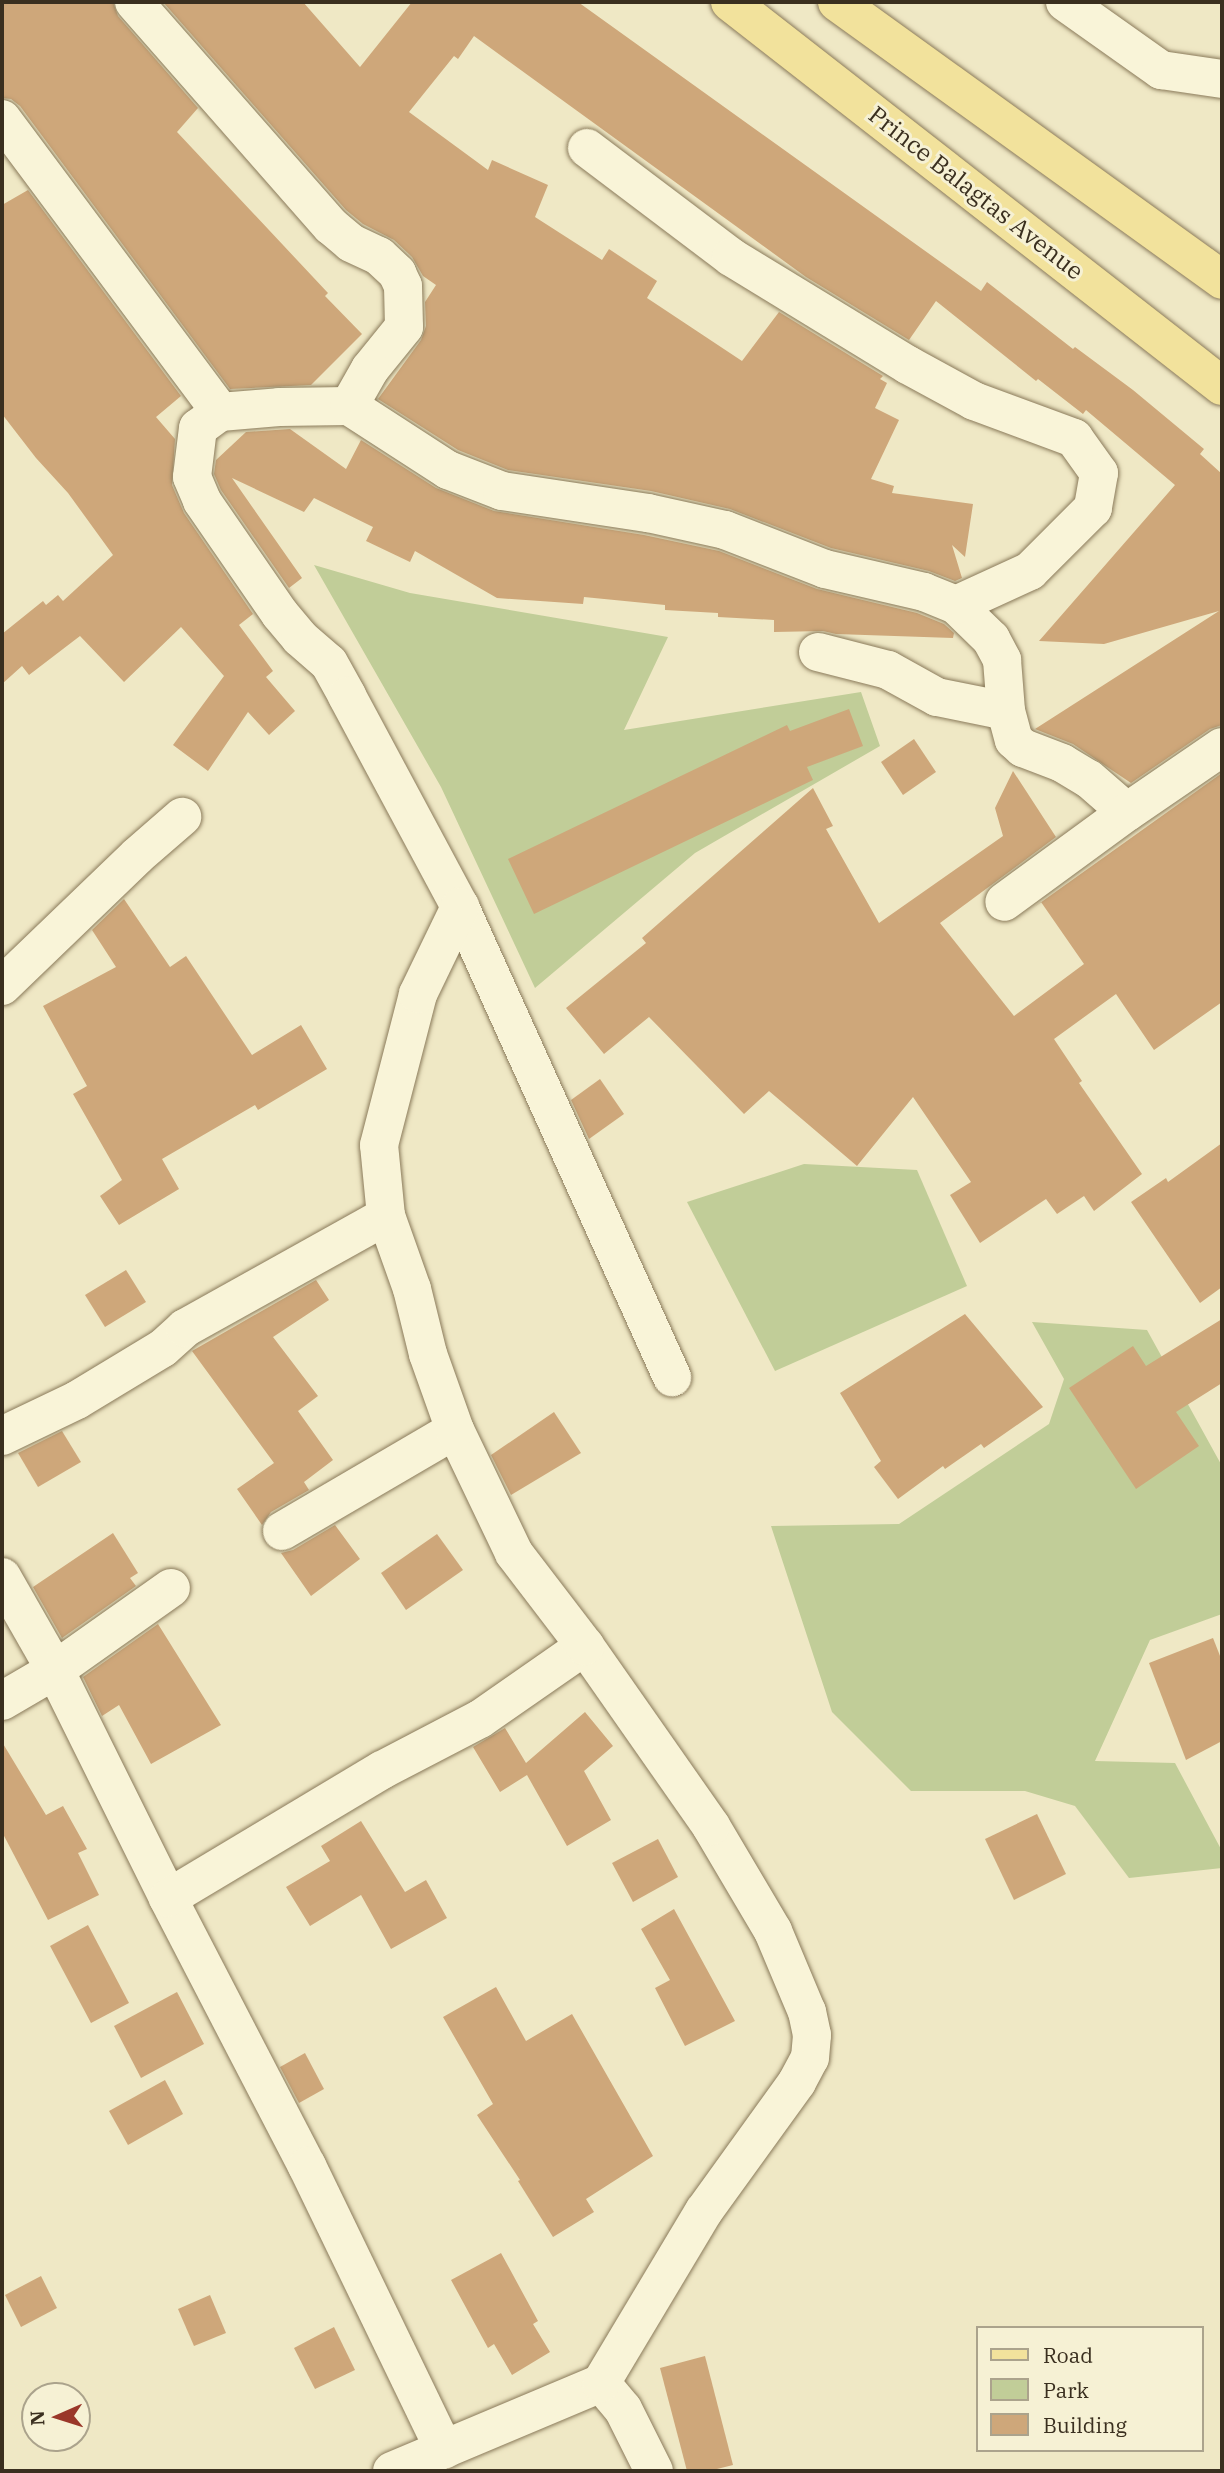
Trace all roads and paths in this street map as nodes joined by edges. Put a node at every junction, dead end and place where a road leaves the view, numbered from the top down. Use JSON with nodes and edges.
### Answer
{"nodes":[{"id":1,"x":134,"y":2,"type":"edge"},
{"id":2,"x":730,"y":2,"type":"edge"},
{"id":3,"x":838,"y":2,"type":"edge"},
{"id":4,"x":1065,"y":2,"type":"edge"},
{"id":5,"x":1222,"y":79,"type":"edge"},
{"id":6,"x":2,"y":119,"type":"edge"},
{"id":7,"x":587,"y":148,"type":"dead end"},
{"id":8,"x":1222,"y":280,"type":"edge"},
{"id":9,"x":1222,"y":386,"type":"edge"},
{"id":10,"x":349,"y":406,"type":"junction"},
{"id":11,"x":220,"y":412,"type":"junction"},
{"id":12,"x":956,"y":605,"type":"junction"},
{"id":13,"x":818,"y":652,"type":"dead end"},
{"id":14,"x":1006,"y":711,"type":"junction"},
{"id":15,"x":1222,"y":747,"type":"edge"},
{"id":16,"x":1127,"y":812,"type":"junction"},
{"id":17,"x":182,"y":817,"type":"dead end"},
{"id":18,"x":1004,"y":902,"type":"dead end"},
{"id":19,"x":460,"y":907,"type":"junction"},
{"id":20,"x":2,"y":986,"type":"edge"},
{"id":21,"x":386,"y":1216,"type":"junction"},
{"id":22,"x":672,"y":1377,"type":"dead end"},
{"id":23,"x":455,"y":1430,"type":"junction"},
{"id":24,"x":2,"y":1436,"type":"edge"},
{"id":25,"x":282,"y":1531,"type":"dead end"},
{"id":26,"x":2,"y":1577,"type":"edge"},
{"id":27,"x":171,"y":1588,"type":"dead end"},
{"id":28,"x":585,"y":1646,"type":"junction"},
{"id":29,"x":55,"y":1670,"type":"junction"},
{"id":30,"x":2,"y":1701,"type":"edge"},
{"id":31,"x":168,"y":1898,"type":"junction"},
{"id":32,"x":601,"y":2382,"type":"junction"},
{"id":33,"x":444,"y":2450,"type":"junction"},
{"id":34,"x":392,"y":2471,"type":"edge"},
{"id":35,"x":654,"y":2471,"type":"edge"}],
"edges":[{"from":1,"to":10,"type":"street"},
{"from":2,"to":9,"type":"main road","name":"Prince Balagtas Avenue"},
{"from":3,"to":8,"type":"main road"},
{"from":4,"to":5,"type":"street"},
{"from":6,"to":11,"type":"street"},
{"from":7,"to":12,"type":"street"},
{"from":10,"to":11,"type":"street"},
{"from":10,"to":12,"type":"street"},
{"from":11,"to":19,"type":"street"},
{"from":12,"to":14,"type":"street"},
{"from":13,"to":14,"type":"street"},
{"from":14,"to":16,"type":"street"},
{"from":15,"to":16,"type":"street"},
{"from":16,"to":18,"type":"street"},
{"from":17,"to":20,"type":"street"},
{"from":19,"to":21,"type":"street"},
{"from":19,"to":22,"type":"street"},
{"from":21,"to":23,"type":"street"},
{"from":21,"to":24,"type":"street"},
{"from":23,"to":25,"type":"street"},
{"from":23,"to":28,"type":"street"},
{"from":26,"to":29,"type":"street"},
{"from":27,"to":29,"type":"street"},
{"from":28,"to":31,"type":"street"},
{"from":28,"to":32,"type":"street"},
{"from":29,"to":30,"type":"street"},
{"from":29,"to":31,"type":"street"},
{"from":31,"to":33,"type":"street"},
{"from":32,"to":33,"type":"street"},
{"from":32,"to":35,"type":"street"},
{"from":33,"to":34,"type":"street"}]}
